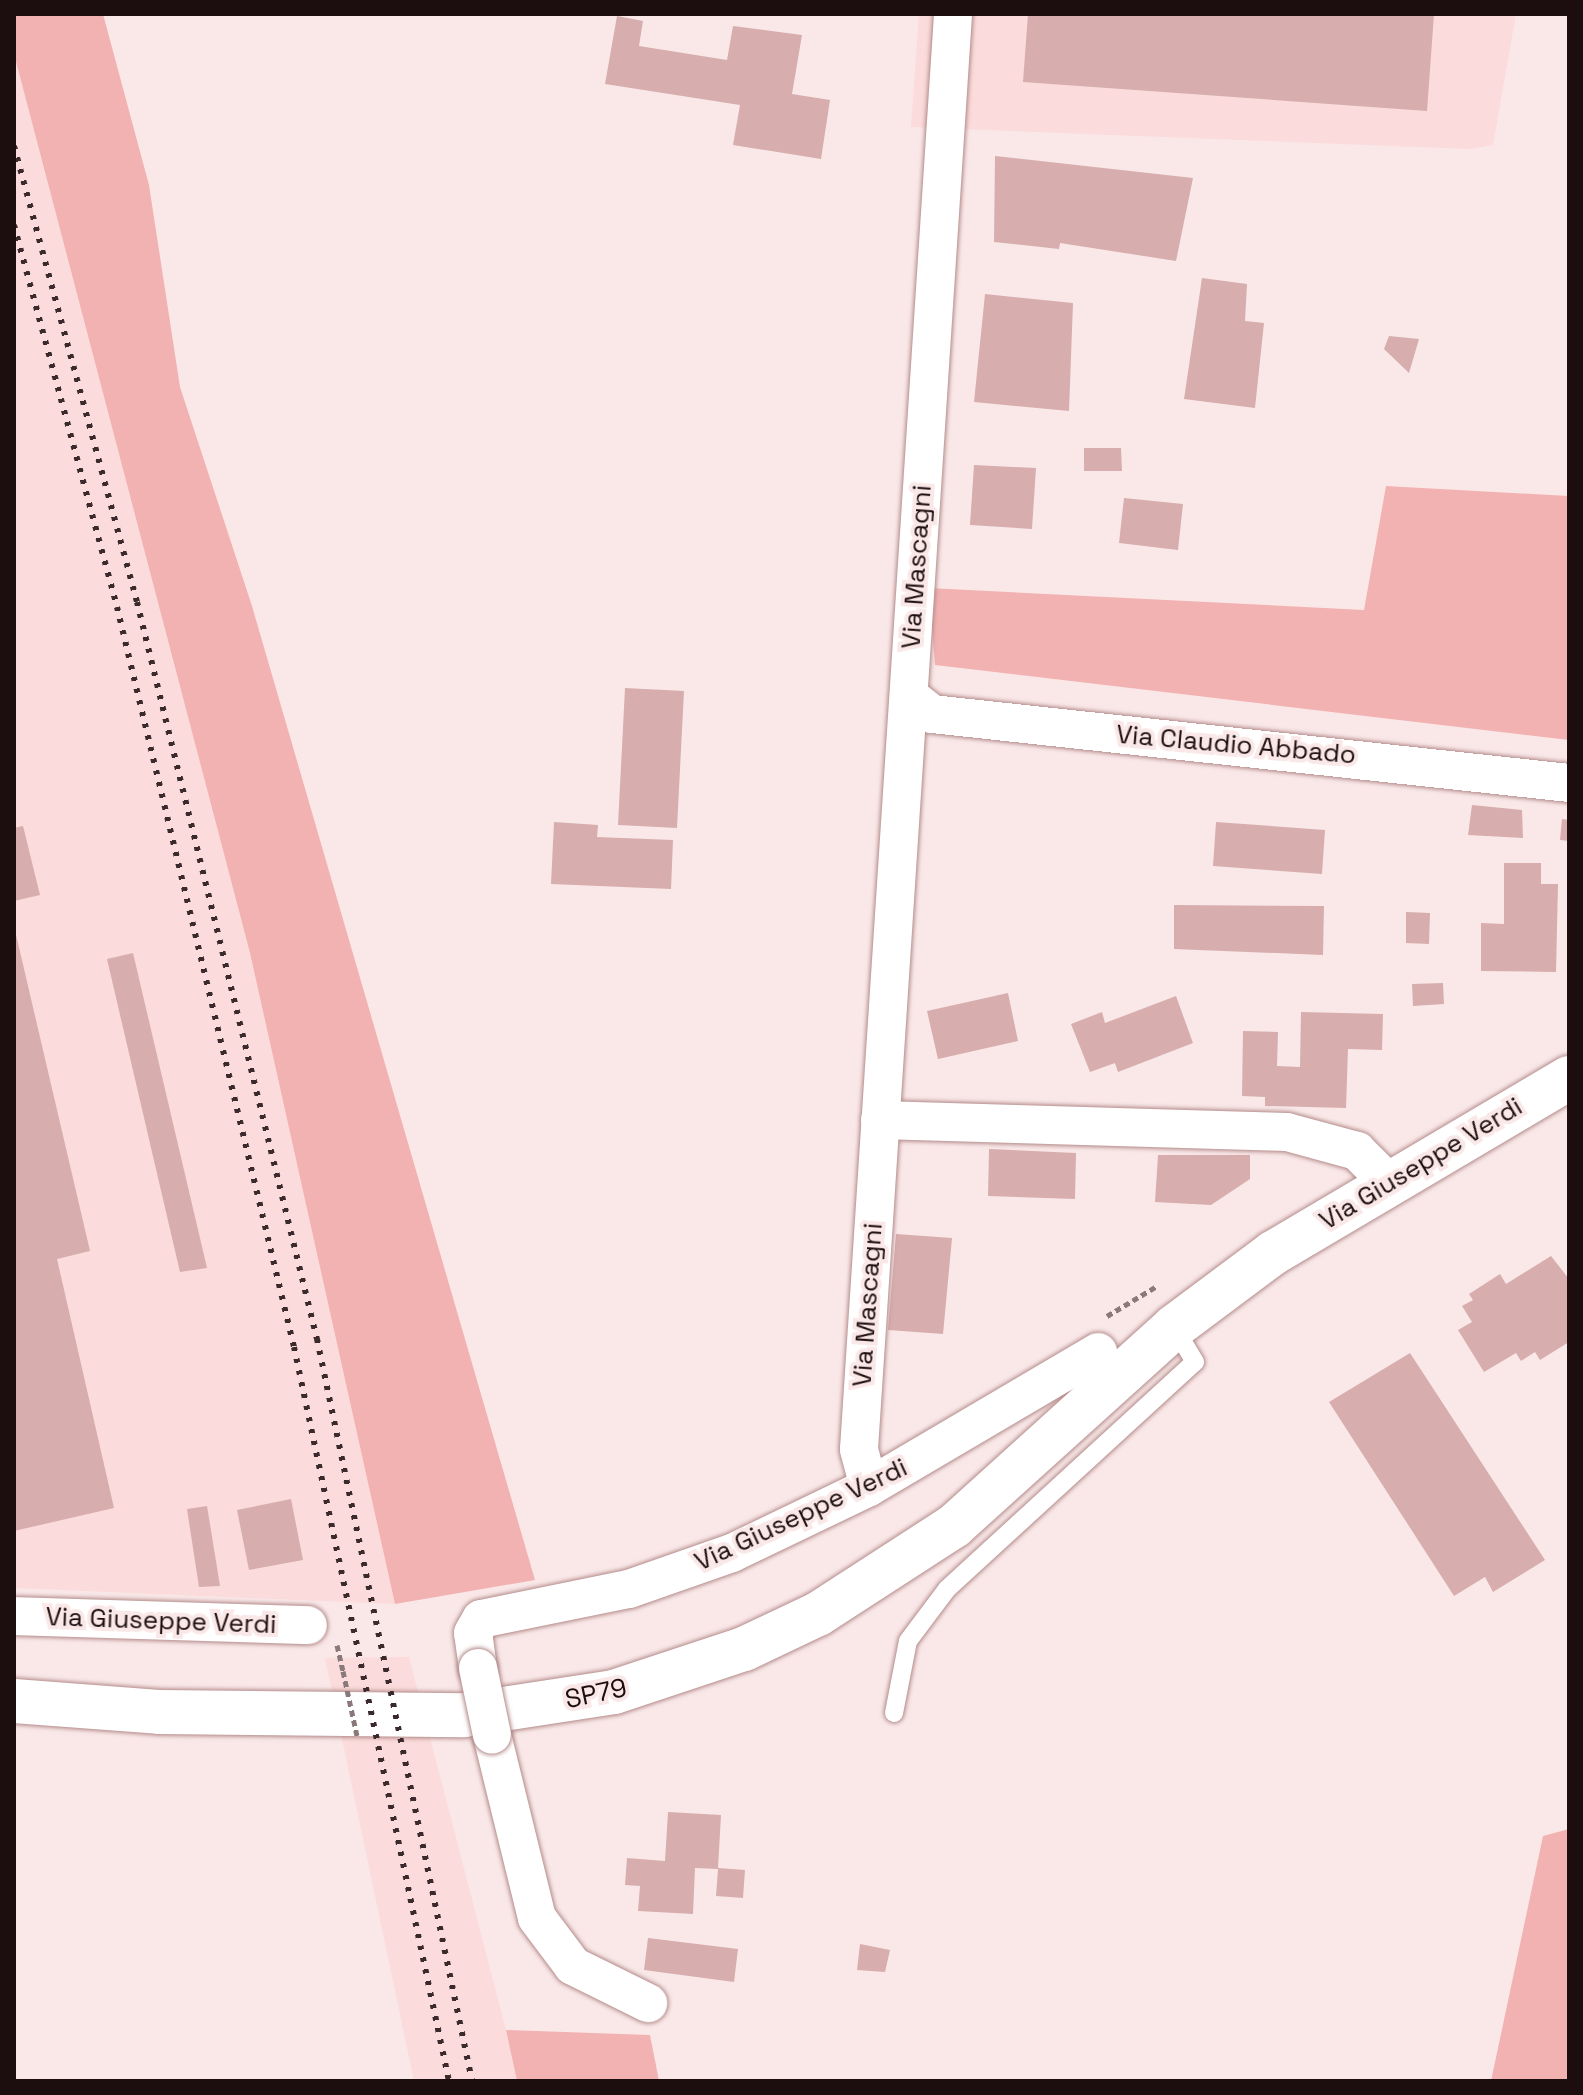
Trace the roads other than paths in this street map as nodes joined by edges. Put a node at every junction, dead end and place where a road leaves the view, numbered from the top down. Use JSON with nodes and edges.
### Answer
{"nodes":[{"id":1,"x":953,"y":14,"type":"edge"},
{"id":2,"x":909,"y":696,"type":"junction"},
{"id":3,"x":1569,"y":783,"type":"edge"},
{"id":4,"x":1569,"y":1078,"type":"edge"},
{"id":5,"x":880,"y":1120,"type":"junction"},
{"id":6,"x":1388,"y":1182,"type":"junction"},
{"id":7,"x":1174,"y":1327,"type":"junction"},
{"id":8,"x":1098,"y":1352,"type":"dead end"},
{"id":9,"x":869,"y":1487,"type":"junction"},
{"id":10,"x":14,"y":1616,"type":"edge"},
{"id":11,"x":308,"y":1625,"type":"dead end"},
{"id":12,"x":14,"y":1701,"type":"edge"},
{"id":13,"x":894,"y":1713,"type":"dead end"},
{"id":14,"x":648,"y":2003,"type":"dead end"}],
"edges":[{"from":1,"to":2,"type":"street","name":"Via Mascagni"},
{"from":2,"to":3,"type":"street","name":"Via Claudio Abbado"},
{"from":2,"to":5,"type":"street","name":"Via Mascagni"},
{"from":4,"to":6,"type":"main road","name":"Via Giuseppe Verdi","number":"SP79"},
{"from":5,"to":6,"type":"street"},
{"from":5,"to":9,"type":"street","name":"Via Mascagni"},
{"from":6,"to":7,"type":"main road","name":"Via Giuseppe Verdi","number":"SP79"},
{"from":7,"to":12,"type":"main road","name":"SP79","number":"SP79"},
{"from":7,"to":13,"type":"lane"},
{"from":8,"to":9,"type":"street","name":"Via Giuseppe Verdi"},
{"from":9,"to":14,"type":"street","name":"Via Giuseppe Verdi","bridge":true},
{"from":10,"to":11,"type":"street","name":"Via Giuseppe Verdi"}]}
